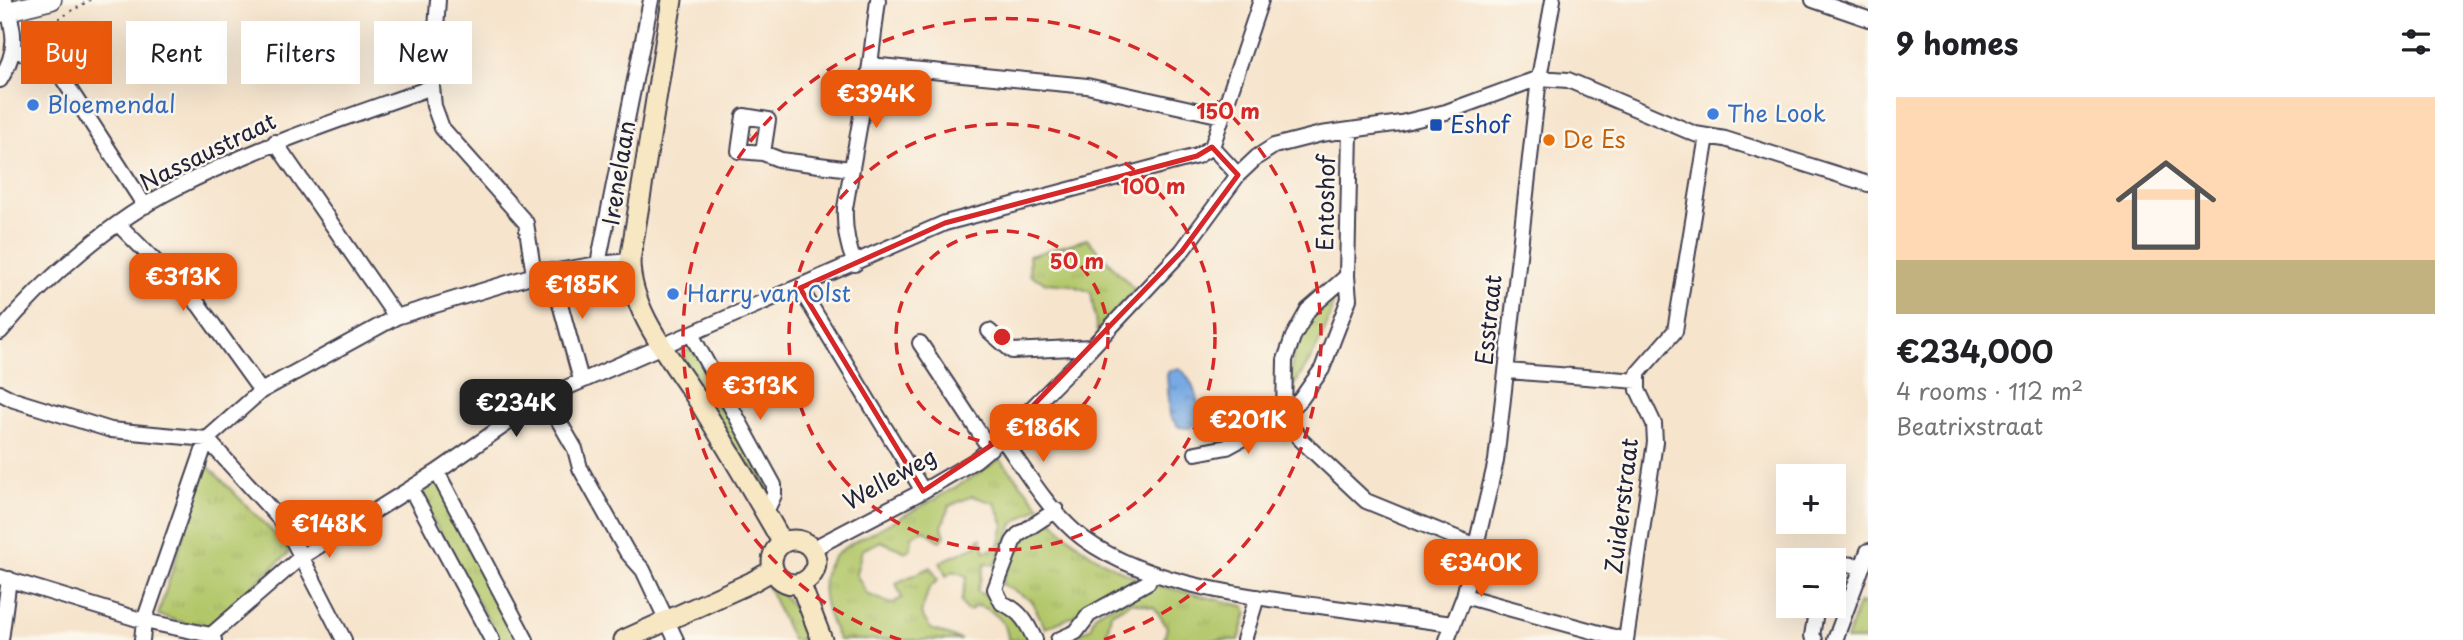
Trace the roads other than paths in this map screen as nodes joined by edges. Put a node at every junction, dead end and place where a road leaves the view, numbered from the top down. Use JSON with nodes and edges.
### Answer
{"nodes":[{"id":1,"x":52,"y":0,"type":"edge"},
{"id":2,"x":438,"y":0,"type":"edge"},
{"id":3,"x":651,"y":0,"type":"edge"},
{"id":4,"x":672,"y":0,"type":"edge"},
{"id":5,"x":878,"y":0,"type":"edge"},
{"id":6,"x":1261,"y":0,"type":"edge"},
{"id":7,"x":1553,"y":0,"type":"edge"},
{"id":8,"x":1812,"y":0,"type":"edge"},
{"id":9,"x":4,"y":8,"type":"edge"},
{"id":10,"x":1868,"y":19,"type":"edge"},
{"id":11,"x":14,"y":43,"type":"junction"},
{"id":12,"x":870,"y":65,"type":"junction"},
{"id":13,"x":1539,"y":78,"type":"junction"},
{"id":14,"x":0,"y":80,"type":"edge"},
{"id":15,"x":432,"y":87,"type":"junction"},
{"id":16,"x":1222,"y":116,"type":"junction"},
{"id":17,"x":1350,"y":130,"type":"junction"},
{"id":18,"x":1707,"y":136,"type":"junction"},
{"id":19,"x":275,"y":142,"type":"junction"},
{"id":20,"x":1212,"y":147,"type":"junction"},
{"id":21,"x":763,"y":153,"type":"dead end"},
{"id":22,"x":850,"y":169,"type":"junction"},
{"id":23,"x":1238,"y":175,"type":"junction"},
{"id":24,"x":1868,"y":184,"type":"edge"},
{"id":25,"x":145,"y":206,"type":"junction"},
{"id":26,"x":119,"y":225,"type":"junction"},
{"id":27,"x":630,"y":261,"type":"junction"},
{"id":28,"x":598,"y":264,"type":"junction"},
{"id":29,"x":855,"y":264,"type":"junction"},
{"id":30,"x":551,"y":271,"type":"junction"},
{"id":31,"x":534,"y":275,"type":"junction"},
{"id":32,"x":1347,"y":276,"type":"junction"},
{"id":33,"x":800,"y":288,"type":"junction"},
{"id":34,"x":396,"y":317,"type":"junction"},
{"id":35,"x":989,"y":331,"type":"dead end"},
{"id":36,"x":0,"y":332,"type":"edge"},
{"id":37,"x":691,"y":334,"type":"junction"},
{"id":38,"x":920,"y":344,"type":"dead end"},
{"id":39,"x":662,"y":347,"type":"junction"},
{"id":40,"x":1092,"y":348,"type":"junction"},
{"id":41,"x":1507,"y":371,"type":"junction"},
{"id":42,"x":581,"y":380,"type":"junction"},
{"id":43,"x":1638,"y":381,"type":"junction"},
{"id":44,"x":261,"y":391,"type":"junction"},
{"id":45,"x":0,"y":393,"type":"edge"},
{"id":46,"x":544,"y":397,"type":"junction"},
{"id":47,"x":1284,"y":416,"type":"junction"},
{"id":48,"x":1002,"y":438,"type":"junction"},
{"id":49,"x":207,"y":439,"type":"junction"},
{"id":50,"x":990,"y":449,"type":"junction"},
{"id":51,"x":1196,"y":453,"type":"dead end"},
{"id":52,"x":437,"y":472,"type":"junction"},
{"id":53,"x":411,"y":489,"type":"junction"},
{"id":54,"x":923,"y":491,"type":"junction"},
{"id":55,"x":1056,"y":510,"type":"junction"},
{"id":56,"x":765,"y":514,"type":"junction"},
{"id":57,"x":781,"y":540,"type":"junction"},
{"id":58,"x":1476,"y":546,"type":"junction"},
{"id":59,"x":815,"y":547,"type":"junction"},
{"id":60,"x":1868,"y":551,"type":"edge"},
{"id":61,"x":301,"y":557,"type":"junction"},
{"id":62,"x":1846,"y":564,"type":"edge"},
{"id":63,"x":1863,"y":566,"type":"junction"},
{"id":64,"x":770,"y":571,"type":"junction"},
{"id":65,"x":1151,"y":574,"type":"junction"},
{"id":66,"x":5,"y":578,"type":"edge"},
{"id":67,"x":802,"y":586,"type":"junction"},
{"id":68,"x":1464,"y":596,"type":"junction"},
{"id":69,"x":1257,"y":597,"type":"junction"},
{"id":70,"x":1815,"y":618,"type":"edge"},
{"id":71,"x":144,"y":621,"type":"junction"},
{"id":72,"x":667,"y":621,"type":"junction"},
{"id":73,"x":1452,"y":624,"type":"junction"},
{"id":74,"x":213,"y":638,"type":"edge"},
{"id":75,"x":1,"y":640,"type":"edge"},
{"id":76,"x":142,"y":640,"type":"edge"},
{"id":77,"x":344,"y":640,"type":"edge"},
{"id":78,"x":492,"y":640,"type":"edge"},
{"id":79,"x":526,"y":640,"type":"edge"},
{"id":80,"x":624,"y":640,"type":"edge"},
{"id":81,"x":676,"y":640,"type":"edge"},
{"id":82,"x":822,"y":640,"type":"edge"},
{"id":83,"x":1035,"y":640,"type":"edge"},
{"id":84,"x":1058,"y":640,"type":"edge"},
{"id":85,"x":1244,"y":640,"type":"edge"},
{"id":86,"x":1447,"y":640,"type":"edge"},
{"id":87,"x":1625,"y":640,"type":"edge"},
{"id":88,"x":1815,"y":640,"type":"edge"},
{"id":89,"x":1835,"y":640,"type":"edge"}],
"edges":[{"from":1,"to":9,"type":"street"},
{"from":2,"to":15,"type":"street"},
{"from":3,"to":28,"type":"street","name":"Irenelaan"},
{"from":4,"to":27,"type":"main road","name":"Irenelaan"},
{"from":5,"to":12,"type":"street"},
{"from":6,"to":16,"type":"street"},
{"from":7,"to":13,"type":"street","name":"Esstraat"},
{"from":8,"to":10,"type":"street"},
{"from":9,"to":11,"type":"street"},
{"from":11,"to":14,"type":"street"},
{"from":11,"to":25,"type":"street"},
{"from":12,"to":16,"type":"street"},
{"from":12,"to":22,"type":"street"},
{"from":13,"to":17,"type":"street","name":"Welleweg"},
{"from":13,"to":18,"type":"street"},
{"from":13,"to":41,"type":"street","name":"Esstraat"},
{"from":15,"to":19,"type":"street","name":"Nassaustraat"},
{"from":15,"to":31,"type":"street"},
{"from":16,"to":20,"type":"street"},
{"from":17,"to":23,"type":"street","name":"Welleweg"},
{"from":17,"to":32,"type":"street","name":"Entoshof"},
{"from":18,"to":24,"type":"street"},
{"from":18,"to":43,"type":"street"},
{"from":19,"to":25,"type":"street","name":"Nassaustraat"},
{"from":19,"to":34,"type":"street"},
{"from":20,"to":23,"type":"street"},
{"from":20,"to":29,"type":"street"},
{"from":21,"to":22,"type":"street"},
{"from":22,"to":29,"type":"street"},
{"from":23,"to":40,"type":"street","name":"Welleweg"},
{"from":25,"to":26,"type":"street","name":"Nassaustraat"},
{"from":26,"to":36,"type":"street","name":"Nassaustraat"},
{"from":26,"to":44,"type":"street"},
{"from":27,"to":28,"type":"street"},
{"from":27,"to":39,"type":"main road","name":"Irenelaan"},
{"from":28,"to":30,"type":"street"},
{"from":29,"to":33,"type":"street"},
{"from":30,"to":31,"type":"street"},
{"from":30,"to":42,"type":"street"},
{"from":31,"to":34,"type":"street"},
{"from":32,"to":47,"type":"street","name":"Entoshof"},
{"from":32,"to":47,"type":"street","name":"Entoshof"},
{"from":33,"to":37,"type":"street"},
{"from":33,"to":54,"type":"street"},
{"from":34,"to":44,"type":"street"},
{"from":35,"to":40,"type":"street"},
{"from":37,"to":39,"type":"street"},
{"from":37,"to":56,"type":"street"},
{"from":38,"to":50,"type":"street"},
{"from":39,"to":42,"type":"street"},
{"from":39,"to":56,"type":"main road","name":"Irenelaan"},
{"from":40,"to":48,"type":"street","name":"Welleweg"},
{"from":41,"to":43,"type":"street"},
{"from":41,"to":58,"type":"street","name":"Esstraat"},
{"from":42,"to":46,"type":"street"},
{"from":43,"to":87,"type":"street","name":"Zuiderstraat"},
{"from":44,"to":49,"type":"street"},
{"from":45,"to":49,"type":"street"},
{"from":46,"to":52,"type":"street"},
{"from":46,"to":72,"type":"street"},
{"from":47,"to":51,"type":"street","name":"Entoshof"},
{"from":47,"to":58,"type":"street"},
{"from":48,"to":50,"type":"street","name":"Welleweg"},
{"from":48,"to":55,"type":"street"},
{"from":49,"to":61,"type":"street"},
{"from":49,"to":71,"type":"street"},
{"from":50,"to":54,"type":"street","name":"Welleweg"},
{"from":52,"to":53,"type":"street"},
{"from":52,"to":79,"type":"street"},
{"from":53,"to":61,"type":"street"},
{"from":53,"to":78,"type":"street"},
{"from":54,"to":59,"type":"street","name":"Welleweg"},
{"from":55,"to":65,"type":"street"},
{"from":55,"to":83,"type":"street"},
{"from":56,"to":57,"type":"main road","name":"Irenelaan"},
{"from":57,"to":59,"type":"main road"},
{"from":57,"to":64,"type":"main road"},
{"from":58,"to":68,"type":"street","name":"Esstraat"},
{"from":59,"to":67,"type":"main road"},
{"from":60,"to":63,"type":"street"},
{"from":61,"to":74,"type":"street"},
{"from":61,"to":77,"type":"street"},
{"from":62,"to":63,"type":"street"},
{"from":63,"to":89,"type":"street"},
{"from":64,"to":67,"type":"main road"},
{"from":64,"to":72,"type":"main road"},
{"from":65,"to":69,"type":"street"},
{"from":65,"to":84,"type":"street"},
{"from":66,"to":71,"type":"street"},
{"from":66,"to":75,"type":"street"},
{"from":67,"to":82,"type":"main road"},
{"from":68,"to":73,"type":"street","name":"Esstraat"},
{"from":68,"to":87,"type":"street"},
{"from":69,"to":73,"type":"street"},
{"from":69,"to":85,"type":"street"},
{"from":70,"to":88,"type":"street"},
{"from":71,"to":74,"type":"street"},
{"from":71,"to":76,"type":"street"},
{"from":72,"to":80,"type":"main road"},
{"from":72,"to":81,"type":"street"},
{"from":73,"to":86,"type":"street","name":"Esstraat"}]}
